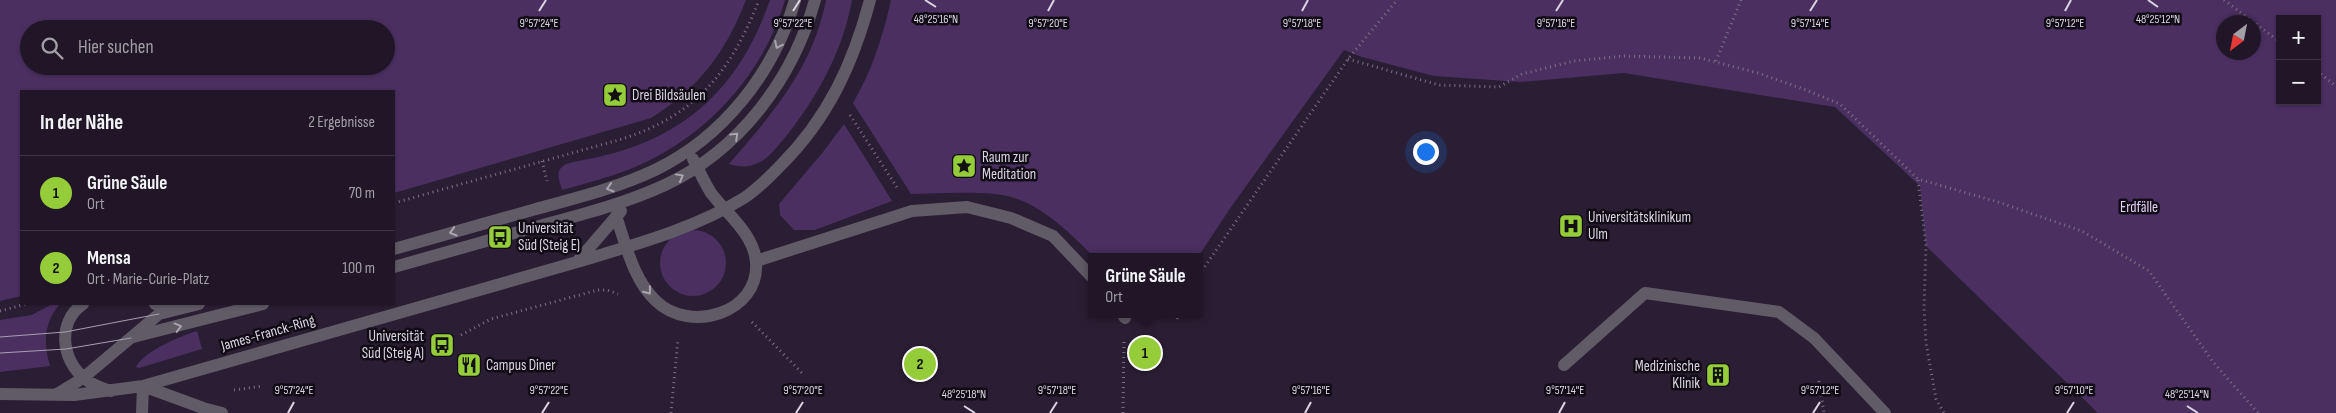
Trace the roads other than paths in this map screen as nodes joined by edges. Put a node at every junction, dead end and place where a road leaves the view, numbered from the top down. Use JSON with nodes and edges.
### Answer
{"nodes":[{"id":1,"x":795,"y":0,"type":"edge"},
{"id":2,"x":815,"y":0,"type":"edge"},
{"id":3,"x":870,"y":0,"type":"edge"},
{"id":4,"x":688,"y":150,"type":"junction"},
{"id":5,"x":697,"y":166,"type":"junction"},
{"id":6,"x":655,"y":170,"type":"junction"},
{"id":7,"x":631,"y":199,"type":"junction"},
{"id":8,"x":724,"y":209,"type":"junction"},
{"id":9,"x":616,"y":216,"type":"junction"},
{"id":10,"x":627,"y":247,"type":"junction"},
{"id":11,"x":395,"y":249,"type":"edge"},
{"id":12,"x":756,"y":261,"type":"junction"},
{"id":13,"x":577,"y":262,"type":"junction"},
{"id":14,"x":395,"y":267,"type":"edge"},
{"id":15,"x":1088,"y":273,"type":"edge"},
{"id":16,"x":82,"y":305,"type":"edge"},
{"id":17,"x":193,"y":305,"type":"edge"},
{"id":18,"x":259,"y":305,"type":"edge"},
{"id":19,"x":131,"y":338,"type":"junction"},
{"id":20,"x":1564,"y":365,"type":"dead end"},
{"id":21,"x":83,"y":378,"type":"junction"},
{"id":22,"x":143,"y":386,"type":"junction"},
{"id":23,"x":113,"y":392,"type":"junction"},
{"id":24,"x":0,"y":394,"type":"edge"},
{"id":25,"x":53,"y":396,"type":"junction"},
{"id":26,"x":142,"y":413,"type":"edge"},
{"id":27,"x":222,"y":413,"type":"edge"},
{"id":28,"x":1885,"y":413,"type":"edge"}],
"edges":[{"from":1,"to":4,"type":"street","one_way":true},
{"from":5,"to":2,"type":"street","one_way":true},
{"from":3,"to":8,"type":"street","name":"James-Franck-Ring"},
{"from":4,"to":5,"type":"street"},
{"from":4,"to":6,"type":"street"},
{"from":7,"to":5,"type":"street","one_way":true},
{"from":5,"to":8,"type":"street"},
{"from":6,"to":7,"type":"street"},
{"from":6,"to":11,"type":"street","one_way":true},
{"from":7,"to":9,"type":"street"},
{"from":7,"to":14,"type":"street"},
{"from":8,"to":10,"type":"street","name":"James-Franck-Ring"},
{"from":8,"to":12,"type":"street"},
{"from":9,"to":10,"type":"street"},
{"from":9,"to":13,"type":"street"},
{"from":10,"to":12,"type":"street","one_way":true},
{"from":10,"to":13,"type":"street","name":"James-Franck-Ring"},
{"from":12,"to":15,"type":"street"},
{"from":13,"to":22,"type":"street","name":"James-Franck-Ring"},
{"from":16,"to":21,"type":"street"},
{"from":17,"to":19,"type":"street"},
{"from":19,"to":18,"type":"street","one_way":true},
{"from":19,"to":21,"type":"street"},
{"from":20,"to":28,"type":"street"},
{"from":21,"to":23,"type":"street"},
{"from":21,"to":25,"type":"street"},
{"from":22,"to":23,"type":"street","name":"James-Franck-Ring"},
{"from":22,"to":26,"type":"street"},
{"from":22,"to":27,"type":"street"},
{"from":23,"to":25,"type":"street","name":"James-Franck-Ring"},
{"from":24,"to":25,"type":"street","name":"James-Franck-Ring"}]}
